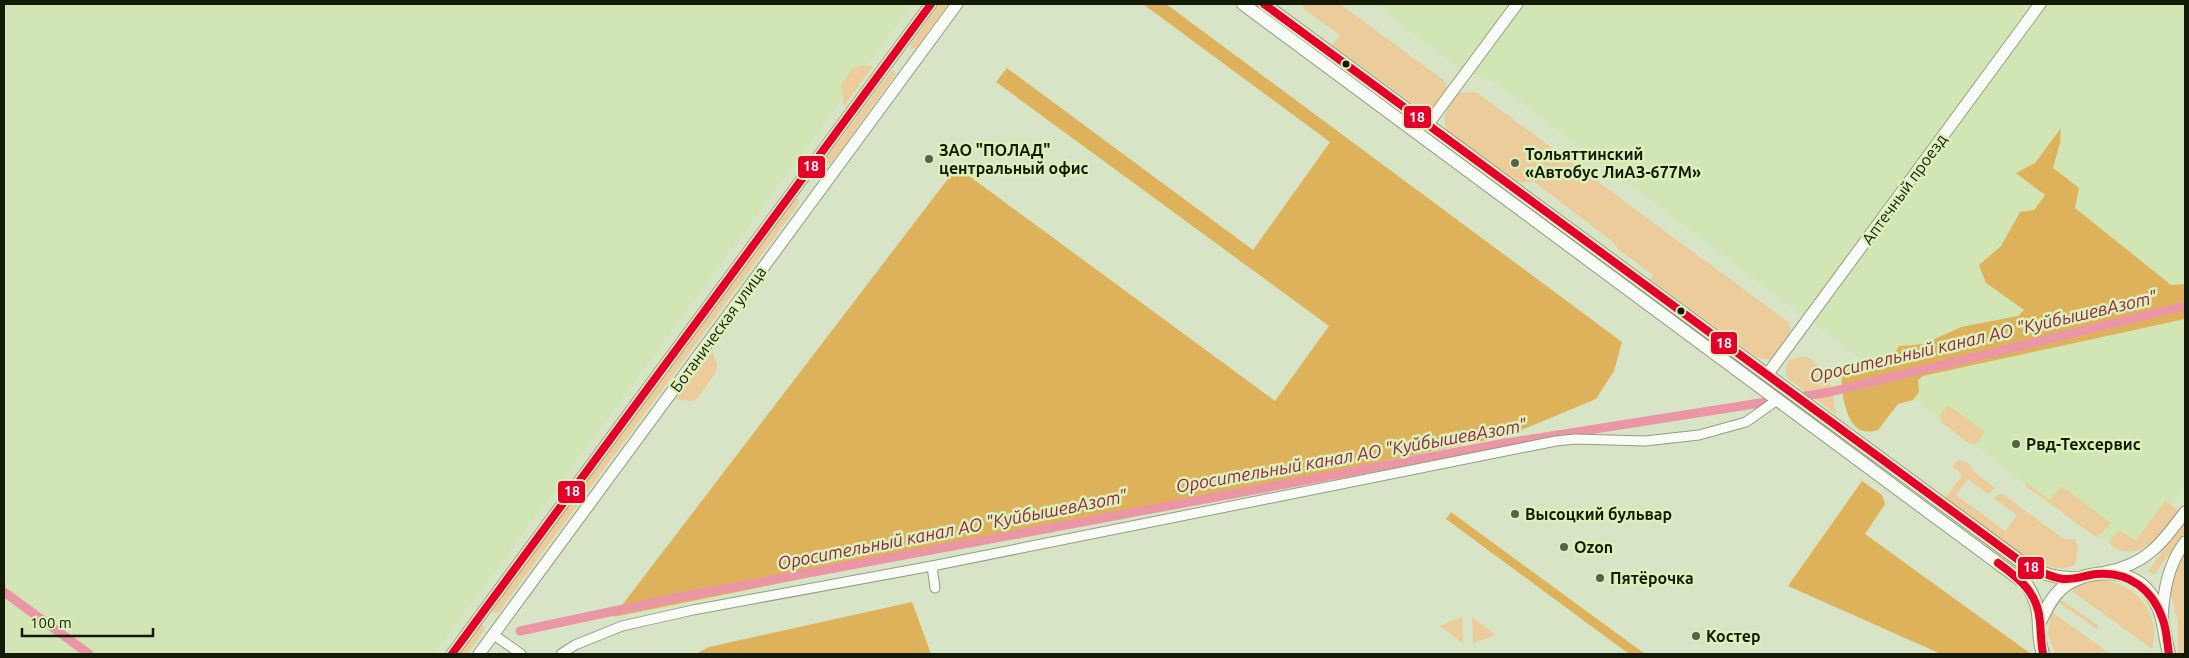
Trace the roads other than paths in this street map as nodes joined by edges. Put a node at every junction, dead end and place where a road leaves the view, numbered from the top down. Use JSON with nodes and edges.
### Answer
{"nodes":[{"id":1,"x":931,"y":4,"type":"edge"},
{"id":2,"x":957,"y":4,"type":"edge"},
{"id":3,"x":1243,"y":4,"type":"edge"},
{"id":4,"x":1264,"y":4,"type":"edge"},
{"id":5,"x":1517,"y":4,"type":"edge"},
{"id":6,"x":2040,"y":4,"type":"edge"},
{"id":7,"x":892,"y":57,"type":"junction"},
{"id":8,"x":909,"y":69,"type":"junction"},
{"id":9,"x":1428,"y":124,"type":"junction"},
{"id":10,"x":805,"y":175,"type":"junction"},
{"id":11,"x":822,"y":187,"type":"junction"},
{"id":12,"x":1767,"y":375,"type":"junction"},
{"id":13,"x":1777,"y":400,"type":"junction"},
{"id":14,"x":2185,"y":512,"type":"edge"},
{"id":15,"x":2185,"y":542,"type":"edge"},
{"id":16,"x":932,"y":566,"type":"junction"},
{"id":17,"x":2100,"y":574,"type":"junction"},
{"id":18,"x":2080,"y":578,"type":"junction"},
{"id":19,"x":935,"y":588,"type":"dead end"},
{"id":20,"x":483,"y":613,"type":"junction"},
{"id":21,"x":2162,"y":617,"type":"junction"},
{"id":22,"x":2040,"y":622,"type":"junction"},
{"id":23,"x":497,"y":630,"type":"junction"},
{"id":24,"x":2166,"y":652,"type":"edge"},
{"id":25,"x":452,"y":654,"type":"edge"},
{"id":26,"x":479,"y":654,"type":"edge"},
{"id":27,"x":521,"y":654,"type":"edge"},
{"id":28,"x":561,"y":654,"type":"edge"},
{"id":29,"x":2043,"y":654,"type":"edge"}],
"edges":[{"from":1,"to":7,"type":"main road","name":"Ботаническая улица"},
{"from":2,"to":8,"type":"main road","name":"Ботаническая улица"},
{"from":3,"to":13,"type":"main road"},
{"from":4,"to":9,"type":"main road"},
{"from":5,"to":9,"type":"main road"},
{"from":6,"to":12,"type":"main road","name":"Аптечный проезд"},
{"from":7,"to":8,"type":"main road"},
{"from":7,"to":10,"type":"main road","name":"Ботаническая улица"},
{"from":8,"to":11,"type":"main road","name":"Ботаническая улица"},
{"from":9,"to":12,"type":"main road"},
{"from":10,"to":11,"type":"main road"},
{"from":10,"to":20,"type":"main road","name":"Ботаническая улица"},
{"from":11,"to":23,"type":"main road","name":"Ботаническая улица"},
{"from":12,"to":18,"type":"main road"},
{"from":13,"to":16,"type":"street"},
{"from":13,"to":22,"type":"main road"},
{"from":14,"to":17,"type":"main road"},
{"from":15,"to":21,"type":"main road"},
{"from":16,"to":19,"type":"street"},
{"from":16,"to":28,"type":"street"},
{"from":17,"to":18,"type":"main road"},
{"from":17,"to":21,"type":"main road"},
{"from":18,"to":22,"type":"main road"},
{"from":20,"to":23,"type":"main road"},
{"from":20,"to":25,"type":"main road","name":"Ботаническая улица"},
{"from":21,"to":24,"type":"main road"},
{"from":22,"to":29,"type":"main road"},
{"from":23,"to":26,"type":"main road","name":"Ботаническая улица"},
{"from":23,"to":27,"type":"street"}]}
